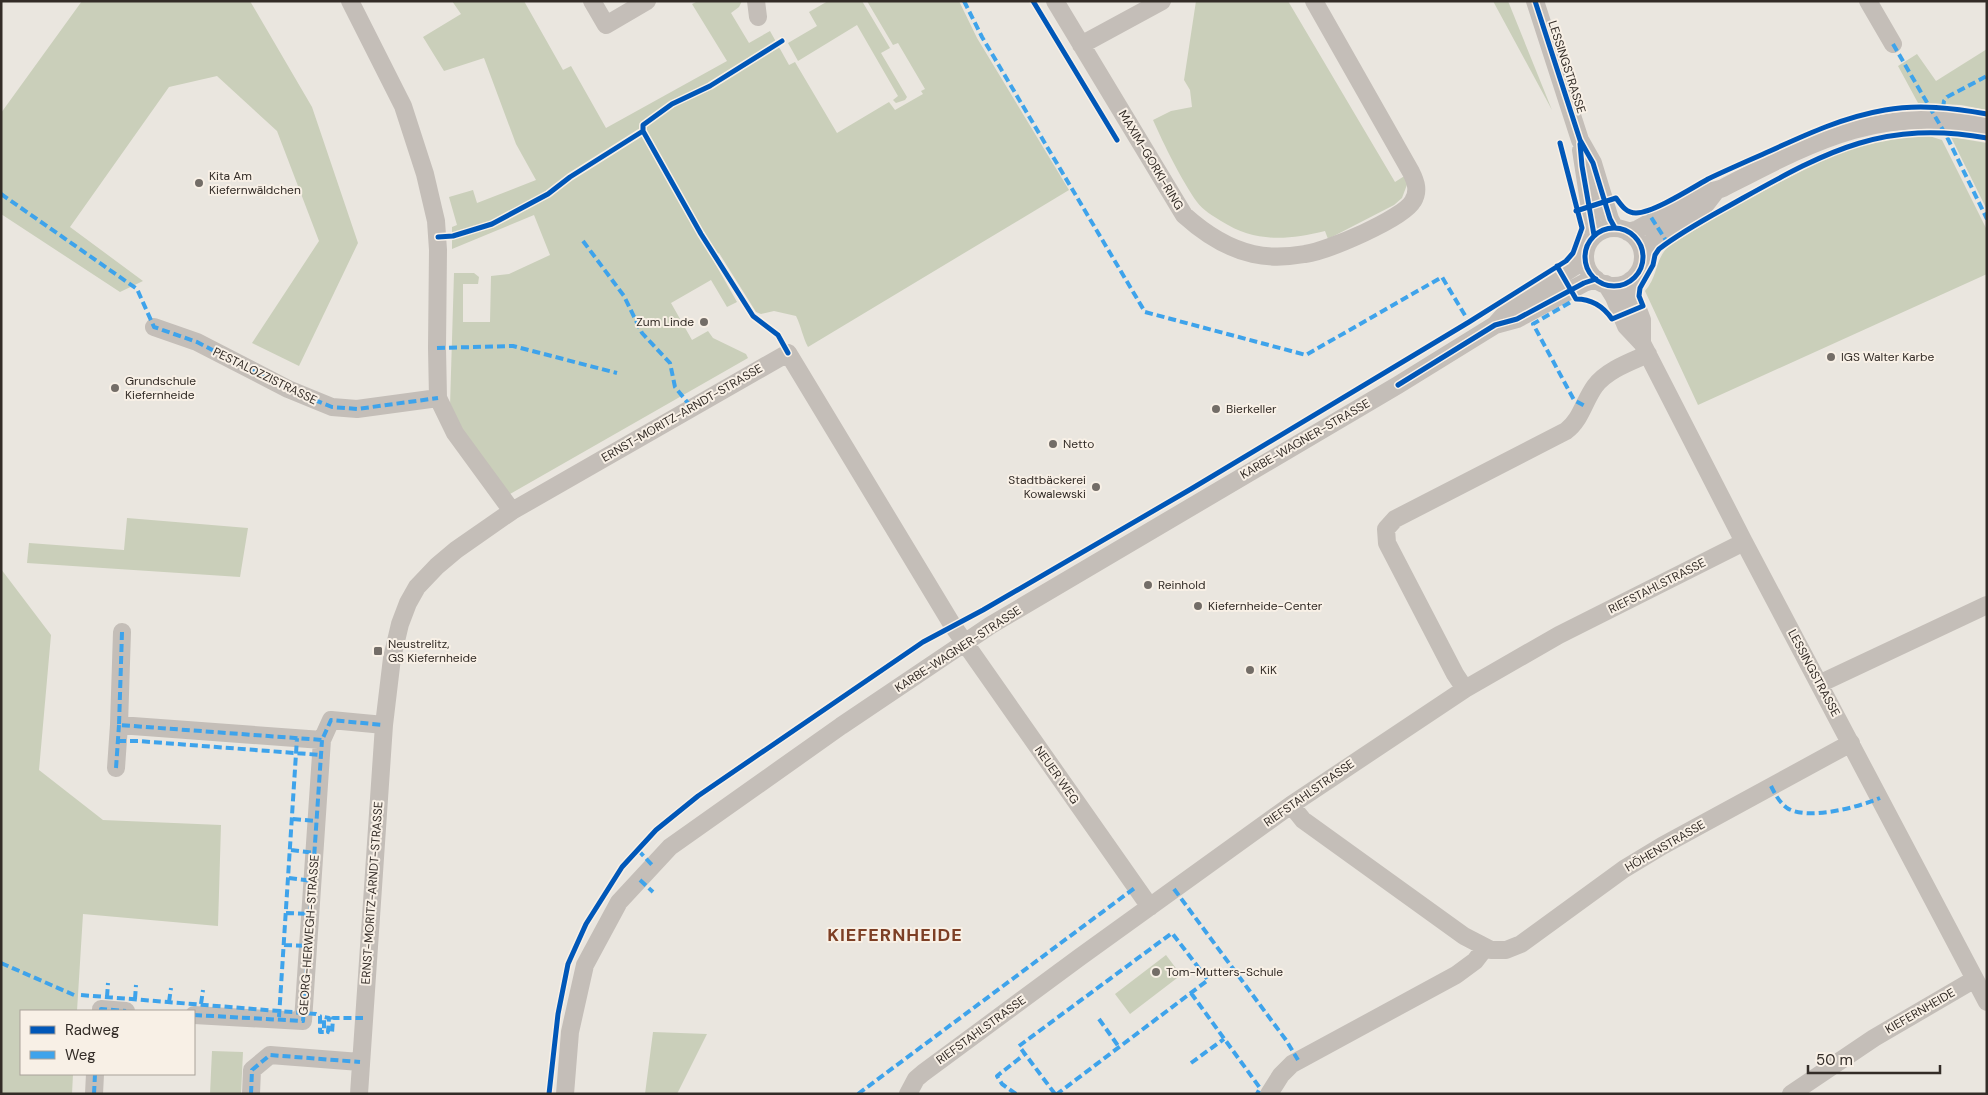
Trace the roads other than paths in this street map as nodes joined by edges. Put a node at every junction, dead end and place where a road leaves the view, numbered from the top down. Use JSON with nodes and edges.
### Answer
{"nodes":[{"id":1,"x":350,"y":1,"type":"edge"},
{"id":2,"x":592,"y":1,"type":"edge"},
{"id":3,"x":647,"y":1,"type":"edge"},
{"id":4,"x":1055,"y":1,"type":"edge"},
{"id":5,"x":1162,"y":1,"type":"edge"},
{"id":6,"x":1314,"y":1,"type":"edge"},
{"id":7,"x":1535,"y":1,"type":"edge"},
{"id":8,"x":1868,"y":1,"type":"edge"},
{"id":9,"x":1893,"y":44,"type":"dead end"},
{"id":10,"x":1085,"y":51,"type":"junction"},
{"id":11,"x":1987,"y":126,"type":"edge"},
{"id":12,"x":1580,"y":140,"type":"junction"},
{"id":13,"x":1716,"y":191,"type":"junction"},
{"id":14,"x":1622,"y":230,"type":"junction"},
{"id":15,"x":1594,"y":236,"type":"junction"},
{"id":16,"x":1642,"y":253,"type":"junction"},
{"id":17,"x":1585,"y":257,"type":"junction"},
{"id":18,"x":1631,"y":280,"type":"junction"},
{"id":19,"x":1601,"y":282,"type":"junction"},
{"id":20,"x":1495,"y":325,"type":"junction"},
{"id":21,"x":154,"y":327,"type":"dead end"},
{"id":22,"x":1645,"y":348,"type":"junction"},
{"id":23,"x":438,"y":398,"type":"junction"},
{"id":24,"x":512,"y":511,"type":"junction"},
{"id":25,"x":1744,"y":542,"type":"junction"},
{"id":26,"x":1987,"y":605,"type":"edge"},
{"id":27,"x":122,"y":632,"type":"dead end"},
{"id":28,"x":965,"y":643,"type":"junction"},
{"id":29,"x":1819,"y":684,"type":"junction"},
{"id":30,"x":1465,"y":689,"type":"junction"},
{"id":31,"x":119,"y":725,"type":"junction"},
{"id":32,"x":384,"y":725,"type":"junction"},
{"id":33,"x":322,"y":740,"type":"junction"},
{"id":34,"x":1851,"y":743,"type":"junction"},
{"id":35,"x":116,"y":768,"type":"dead end"},
{"id":36,"x":1291,"y":806,"type":"junction"},
{"id":37,"x":1150,"y":907,"type":"junction"},
{"id":38,"x":1485,"y":948,"type":"junction"},
{"id":39,"x":1975,"y":980,"type":"junction"},
{"id":40,"x":1987,"y":1002,"type":"edge"},
{"id":41,"x":101,"y":1010,"type":"edge"},
{"id":42,"x":114,"y":1010,"type":"edge"},
{"id":43,"x":195,"y":1015,"type":"edge"},
{"id":44,"x":360,"y":1062,"type":"junction"},
{"id":45,"x":96,"y":1075,"type":"edge"},
{"id":46,"x":94,"y":1094,"type":"edge"},
{"id":47,"x":251,"y":1094,"type":"edge"},
{"id":48,"x":359,"y":1094,"type":"edge"},
{"id":49,"x":565,"y":1094,"type":"edge"},
{"id":50,"x":908,"y":1094,"type":"edge"},
{"id":51,"x":1269,"y":1094,"type":"edge"},
{"id":52,"x":1791,"y":1094,"type":"edge"}],
"edges":[{"from":1,"to":23,"type":"street"},
{"from":2,"to":3,"type":"street"},
{"from":4,"to":10,"type":"street","name":"MAXIM-GORKI-RING"},
{"from":5,"to":10,"type":"street"},
{"from":6,"to":10,"type":"street","name":"MAXIM-GORKI-RING"},
{"from":7,"to":12,"type":"street","name":"LESSINGSTRASSE"},
{"from":8,"to":9,"type":"street"},
{"from":11,"to":13,"type":"street"},
{"from":12,"to":14,"type":"street","name":"LESSINGSTRASSE"},
{"from":12,"to":15,"type":"street","name":"LESSINGSTRASSE"},
{"from":13,"to":14,"type":"street"},
{"from":13,"to":16,"type":"street"},
{"from":14,"to":15,"type":"street"},
{"from":14,"to":16,"type":"street"},
{"from":15,"to":17,"type":"street"},
{"from":16,"to":18,"type":"street"},
{"from":17,"to":19,"type":"street"},
{"from":17,"to":20,"type":"street","name":"KARBE-WAGNER-STRASSE"},
{"from":18,"to":19,"type":"street"},
{"from":18,"to":22,"type":"street","name":"LESSINGSTRASSE"},
{"from":19,"to":20,"type":"street","name":"KARBE-WAGNER-STRASSE"},
{"from":19,"to":22,"type":"street","name":"LESSINGSTRASSE"},
{"from":20,"to":28,"type":"street","name":"KARBE-WAGNER-STRASSE"},
{"from":21,"to":23,"type":"street","name":"PESTALOZZISTRASSE"},
{"from":22,"to":25,"type":"street","name":"LESSINGSTRASSE"},
{"from":22,"to":30,"type":"street"},
{"from":23,"to":24,"type":"street"},
{"from":24,"to":28,"type":"street","name":"ERNST-MORITZ-ARNDT-STRASSE"},
{"from":24,"to":32,"type":"street","name":"ERNST-MORITZ-ARNDT-STRASSE"},
{"from":25,"to":29,"type":"street","name":"LESSINGSTRASSE"},
{"from":25,"to":30,"type":"street","name":"RIEFSTAHLSTRASSE"},
{"from":26,"to":29,"type":"street"},
{"from":27,"to":31,"type":"street"},
{"from":28,"to":37,"type":"street","name":"NEUER WEG"},
{"from":28,"to":49,"type":"street","name":"KARBE-WAGNER-STRASSE"},
{"from":29,"to":34,"type":"street","name":"LESSINGSTRASSE"},
{"from":30,"to":36,"type":"street","name":"RIEFSTAHLSTRASSE"},
{"from":31,"to":33,"type":"street"},
{"from":31,"to":35,"type":"street"},
{"from":32,"to":33,"type":"street"},
{"from":32,"to":44,"type":"street","name":"ERNST-MORITZ-ARNDT-STRASSE"},
{"from":33,"to":43,"type":"street","name":"GEORG-HERWEGH-STRASSE"},
{"from":34,"to":38,"type":"street","name":"HÖHENSTRASSE"},
{"from":34,"to":39,"type":"street","name":"LESSINGSTRASSE"},
{"from":36,"to":37,"type":"street","name":"RIEFSTAHLSTRASSE"},
{"from":36,"to":38,"type":"street"},
{"from":37,"to":50,"type":"street","name":"RIEFSTAHLSTRASSE"},
{"from":38,"to":51,"type":"street"},
{"from":39,"to":40,"type":"street","name":"LESSINGSTRASSE"},
{"from":39,"to":52,"type":"street","name":"KIEFERNHEIDE"},
{"from":41,"to":42,"type":"street"},
{"from":44,"to":47,"type":"street"},
{"from":44,"to":48,"type":"street","name":"ERNST-MORITZ-ARNDT-STRASSE"},
{"from":45,"to":46,"type":"street"}]}
